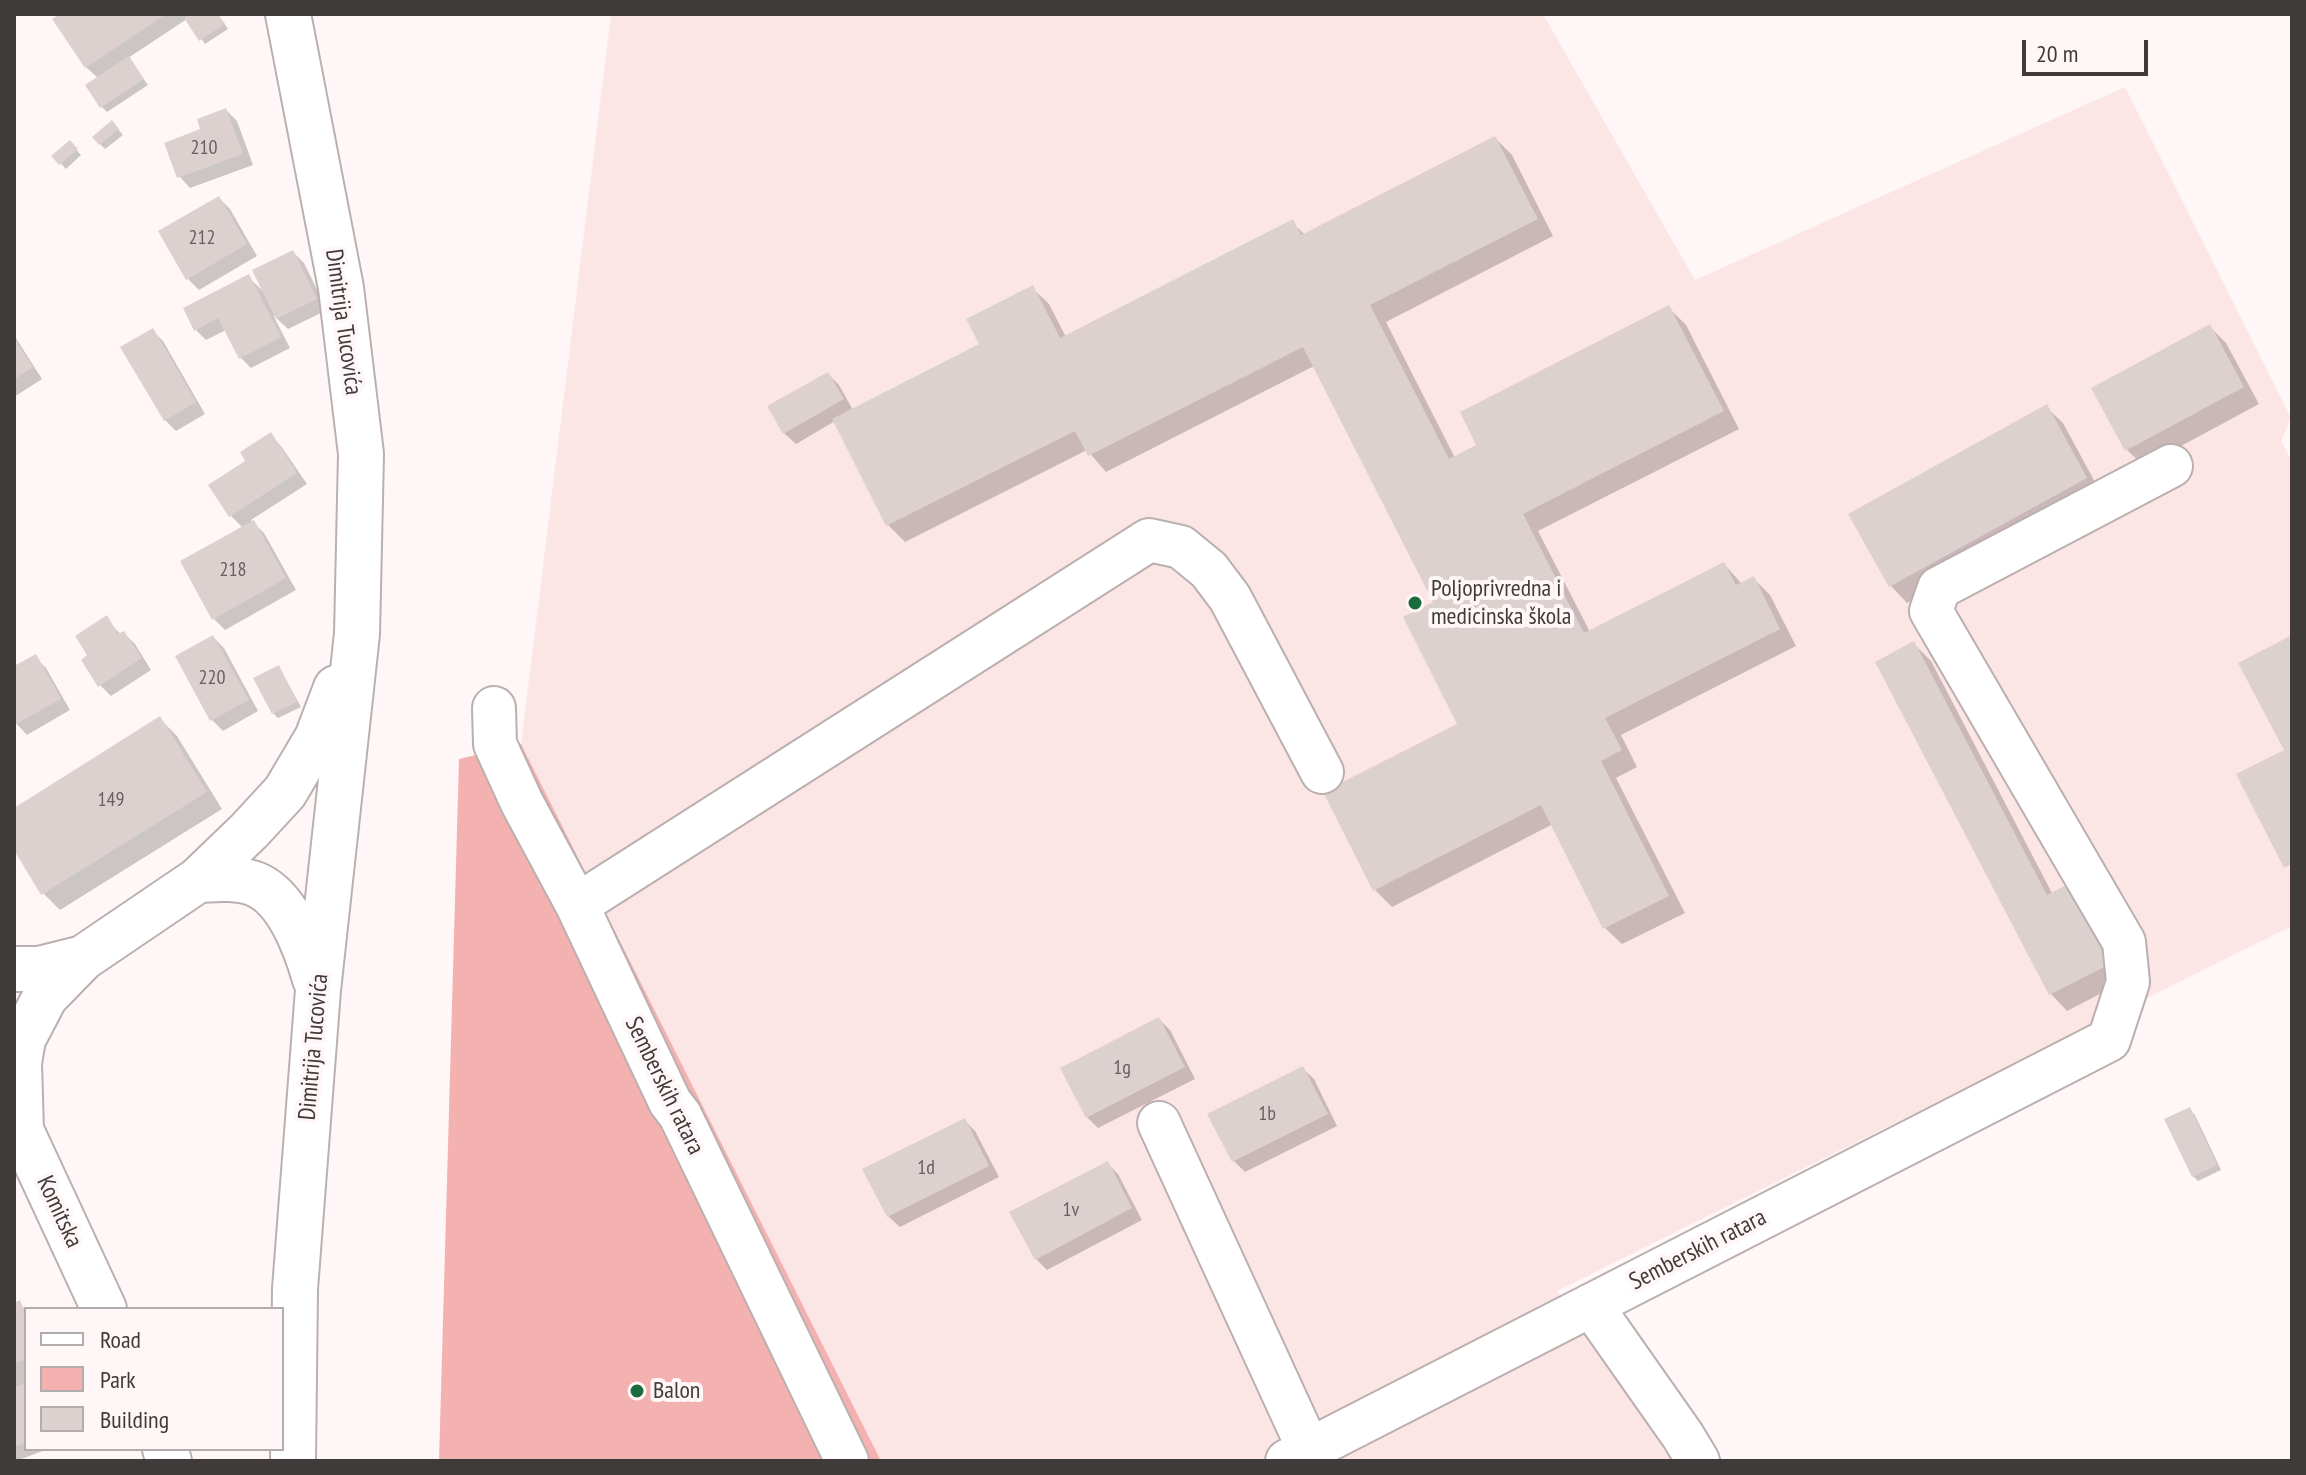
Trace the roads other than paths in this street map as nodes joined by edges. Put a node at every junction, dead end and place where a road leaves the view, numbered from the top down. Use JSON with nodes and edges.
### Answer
{"nodes":[{"id":1,"x":288,"y":14,"type":"edge"},
{"id":2,"x":2171,"y":466,"type":"dead end"},
{"id":3,"x":357,"y":634,"type":"junction"},
{"id":4,"x":494,"y":708,"type":"dead end"},
{"id":5,"x":1322,"y":772,"type":"dead end"},
{"id":6,"x":198,"y":880,"type":"junction"},
{"id":7,"x":577,"y":905,"type":"junction"},
{"id":8,"x":83,"y":958,"type":"junction"},
{"id":9,"x":14,"y":969,"type":"edge"},
{"id":10,"x":318,"y":990,"type":"junction"},
{"id":11,"x":18,"y":1123,"type":"edge"},
{"id":12,"x":1159,"y":1123,"type":"dead end"},
{"id":13,"x":287,"y":1299,"type":"edge"},
{"id":14,"x":1591,"y":1305,"type":"junction"},
{"id":15,"x":103,"y":1307,"type":"edge"},
{"id":16,"x":1298,"y":1455,"type":"edge"},
{"id":17,"x":293,"y":1461,"type":"edge"},
{"id":18,"x":847,"y":1461,"type":"edge"},
{"id":19,"x":1698,"y":1461,"type":"edge"}],
"edges":[{"from":1,"to":3,"type":"main road","name":"Dimitrija Tucovića"},
{"from":2,"to":14,"type":"street","name":"Semberskih ratara"},
{"from":3,"to":6,"type":"main road","name":"Dimitrija Tucovića"},
{"from":3,"to":10,"type":"main road","name":"Dimitrija Tucovića"},
{"from":4,"to":7,"type":"street","name":"Semberskih ratara"},
{"from":5,"to":7,"type":"street"},
{"from":6,"to":8,"type":"main road","name":"Dimitrija Tucovića"},
{"from":6,"to":10,"type":"main road"},
{"from":7,"to":18,"type":"street","name":"Semberskih ratara"},
{"from":8,"to":9,"type":"main road","name":"Dimitrija Tucovića"},
{"from":8,"to":11,"type":"main road","name":"Dimitrija Tucovića"},
{"from":10,"to":13,"type":"main road","name":"Dimitrija Tucovića"},
{"from":11,"to":15,"type":"main road","name":"Komitska"},
{"from":12,"to":16,"type":"street"},
{"from":13,"to":17,"type":"main road","name":"Dimitrija Tucovića"},
{"from":14,"to":16,"type":"street","name":"Semberskih ratara"},
{"from":14,"to":19,"type":"street"}]}
